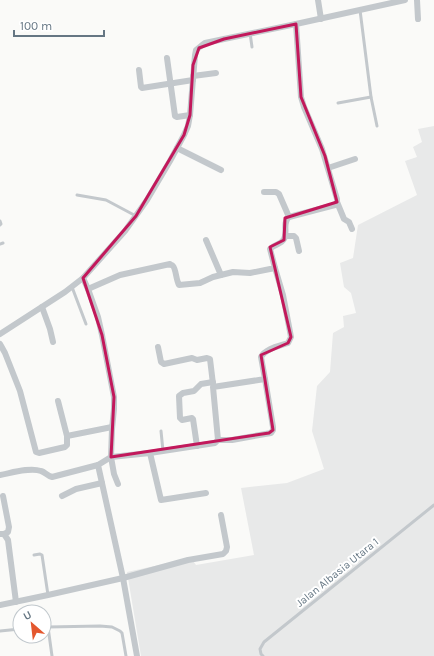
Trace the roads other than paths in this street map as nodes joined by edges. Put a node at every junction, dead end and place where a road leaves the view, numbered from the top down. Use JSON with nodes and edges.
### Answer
{"nodes":[{"id":1,"x":318,"y":0,"type":"edge"},
{"id":2,"x":405,"y":0,"type":"edge"},
{"id":3,"x":417,"y":0,"type":"edge"},
{"id":4,"x":360,"y":10,"type":"junction"},
{"id":5,"x":321,"y":19,"type":"junction"},
{"id":6,"x":418,"y":19,"type":"dead end"},
{"id":7,"x":296,"y":24,"type":"junction"},
{"id":8,"x":250,"y":33,"type":"junction"},
{"id":9,"x":252,"y":46,"type":"dead end"},
{"id":10,"x":167,"y":58,"type":"dead end"},
{"id":11,"x":138,"y":70,"type":"dead end"},
{"id":12,"x":216,"y":73,"type":"dead end"},
{"id":13,"x":193,"y":78,"type":"junction"},
{"id":14,"x":170,"y":84,"type":"junction"},
{"id":15,"x":371,"y":97,"type":"junction"},
{"id":16,"x":338,"y":103,"type":"dead end"},
{"id":17,"x":190,"y":115,"type":"junction"},
{"id":18,"x":377,"y":126,"type":"dead end"},
{"id":19,"x":177,"y":148,"type":"junction"},
{"id":20,"x":355,"y":159,"type":"dead end"},
{"id":21,"x":328,"y":168,"type":"junction"},
{"id":22,"x":221,"y":170,"type":"dead end"},
{"id":23,"x":264,"y":192,"type":"dead end"},
{"id":24,"x":77,"y":195,"type":"dead end"},
{"id":25,"x":337,"y":202,"type":"junction"},
{"id":26,"x":136,"y":216,"type":"junction"},
{"id":27,"x":288,"y":217,"type":"junction"},
{"id":28,"x":0,"y":221,"type":"edge"},
{"id":29,"x":0,"y":225,"type":"edge"},
{"id":30,"x":352,"y":229,"type":"dead end"},
{"id":31,"x":285,"y":236,"type":"junction"},
{"id":32,"x":206,"y":240,"type":"dead end"},
{"id":33,"x":299,"y":251,"type":"dead end"},
{"id":34,"x":275,"y":268,"type":"junction"},
{"id":35,"x":221,"y":275,"type":"junction"},
{"id":36,"x":83,"y":278,"type":"junction"},
{"id":37,"x":72,"y":287,"type":"junction"},
{"id":38,"x":88,"y":289,"type":"junction"},
{"id":39,"x":42,"y":307,"type":"junction"},
{"id":40,"x":86,"y":324,"type":"dead end"},
{"id":41,"x":0,"y":334,"type":"edge"},
{"id":42,"x":53,"y":342,"type":"dead end"},
{"id":43,"x":0,"y":344,"type":"edge"},
{"id":44,"x":158,"y":347,"type":"dead end"},
{"id":45,"x":265,"y":379,"type":"junction"},
{"id":46,"x":213,"y":384,"type":"junction"},
{"id":47,"x":58,"y":401,"type":"dead end"},
{"id":48,"x":112,"y":427,"type":"junction"},
{"id":49,"x":161,"y":431,"type":"dead end"},
{"id":50,"x":67,"y":436,"type":"junction"},
{"id":51,"x":218,"y":440,"type":"junction"},
{"id":52,"x":197,"y":446,"type":"junction"},
{"id":53,"x":163,"y":451,"type":"junction"},
{"id":54,"x":150,"y":453,"type":"junction"},
{"id":55,"x":111,"y":457,"type":"junction"},
{"id":56,"x":98,"y":465,"type":"junction"},
{"id":57,"x":0,"y":475,"type":"edge"},
{"id":58,"x":102,"y":483,"type":"junction"},
{"id":59,"x":118,"y":484,"type":"dead end"},
{"id":60,"x":206,"y":493,"type":"dead end"},
{"id":61,"x":4,"y":496,"type":"dead end"},
{"id":62,"x":62,"y":496,"type":"dead end"},
{"id":63,"x":434,"y":505,"type":"edge"},
{"id":64,"x":221,"y":515,"type":"dead end"},
{"id":65,"x":2,"y":534,"type":"edge"},
{"id":66,"x":34,"y":555,"type":"dead end"},
{"id":67,"x":123,"y":578,"type":"junction"},
{"id":68,"x":48,"y":595,"type":"junction"},
{"id":69,"x":16,"y":602,"type":"junction"},
{"id":70,"x":0,"y":605,"type":"edge"},
{"id":71,"x":52,"y":628,"type":"edge"},
{"id":72,"x":12,"y":630,"type":"edge"},
{"id":73,"x":0,"y":631,"type":"edge"},
{"id":74,"x":49,"y":644,"type":"edge"},
{"id":75,"x":52,"y":656,"type":"edge"},
{"id":76,"x":126,"y":656,"type":"edge"},
{"id":77,"x":138,"y":656,"type":"edge"},
{"id":78,"x":263,"y":656,"type":"edge"}],
"edges":[{"from":1,"to":5,"type":"street"},
{"from":2,"to":4,"type":"street"},
{"from":3,"to":6,"type":"street"},
{"from":4,"to":5,"type":"street"},
{"from":4,"to":15,"type":"lane"},
{"from":5,"to":7,"type":"street"},
{"from":7,"to":8,"type":"street"},
{"from":7,"to":21,"type":"street"},
{"from":8,"to":9,"type":"lane"},
{"from":8,"to":13,"type":"street"},
{"from":10,"to":14,"type":"street"},
{"from":11,"to":14,"type":"street"},
{"from":12,"to":13,"type":"street"},
{"from":13,"to":14,"type":"street"},
{"from":13,"to":17,"type":"street"},
{"from":14,"to":17,"type":"street"},
{"from":15,"to":16,"type":"lane"},
{"from":15,"to":18,"type":"lane"},
{"from":17,"to":19,"type":"street"},
{"from":19,"to":22,"type":"street"},
{"from":19,"to":26,"type":"street"},
{"from":20,"to":21,"type":"street"},
{"from":21,"to":25,"type":"street"},
{"from":23,"to":27,"type":"street"},
{"from":24,"to":26,"type":"lane"},
{"from":25,"to":27,"type":"street"},
{"from":25,"to":30,"type":"street"},
{"from":26,"to":36,"type":"street"},
{"from":27,"to":31,"type":"street"},
{"from":28,"to":29,"type":"lane"},
{"from":31,"to":33,"type":"street"},
{"from":31,"to":34,"type":"street"},
{"from":32,"to":35,"type":"street"},
{"from":34,"to":35,"type":"street"},
{"from":34,"to":45,"type":"street"},
{"from":35,"to":38,"type":"street"},
{"from":36,"to":37,"type":"street"},
{"from":36,"to":38,"type":"street"},
{"from":37,"to":39,"type":"street"},
{"from":37,"to":40,"type":"lane"},
{"from":38,"to":48,"type":"street"},
{"from":39,"to":41,"type":"street"},
{"from":39,"to":42,"type":"street"},
{"from":43,"to":50,"type":"street"},
{"from":44,"to":46,"type":"street"},
{"from":45,"to":46,"type":"street"},
{"from":45,"to":51,"type":"street"},
{"from":46,"to":51,"type":"street"},
{"from":46,"to":52,"type":"street"},
{"from":47,"to":50,"type":"street"},
{"from":48,"to":50,"type":"street"},
{"from":48,"to":55,"type":"street"},
{"from":49,"to":53,"type":"lane"},
{"from":51,"to":52,"type":"street"},
{"from":52,"to":53,"type":"street"},
{"from":53,"to":54,"type":"street"},
{"from":54,"to":55,"type":"street"},
{"from":54,"to":60,"type":"street"},
{"from":55,"to":56,"type":"street"},
{"from":55,"to":59,"type":"street"},
{"from":56,"to":57,"type":"street"},
{"from":56,"to":58,"type":"street"},
{"from":58,"to":62,"type":"street"},
{"from":58,"to":67,"type":"street"},
{"from":61,"to":65,"type":"street"},
{"from":63,"to":78,"type":"lane","name":"Jalan Albasia Utara 1"},
{"from":64,"to":67,"type":"street"},
{"from":65,"to":69,"type":"street"},
{"from":66,"to":68,"type":"lane"},
{"from":67,"to":68,"type":"street"},
{"from":67,"to":77,"type":"street"},
{"from":68,"to":69,"type":"street"},
{"from":69,"to":70,"type":"street"},
{"from":71,"to":76,"type":"lane"},
{"from":72,"to":73,"type":"lane"},
{"from":74,"to":75,"type":"lane"}]}
